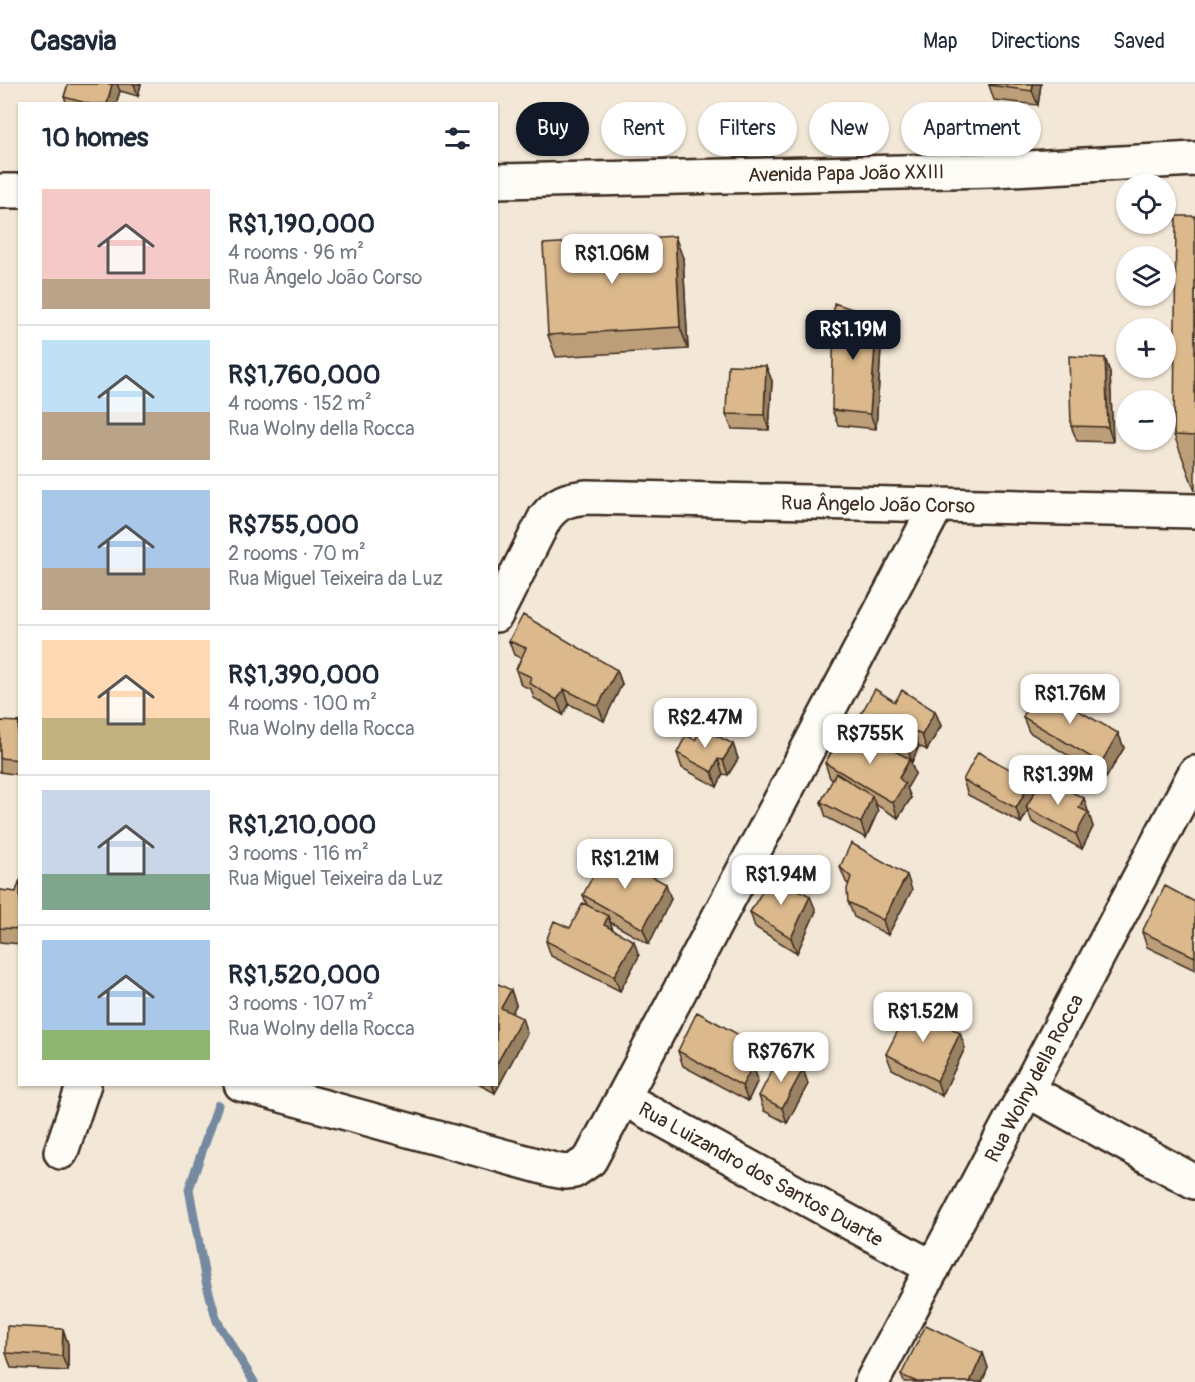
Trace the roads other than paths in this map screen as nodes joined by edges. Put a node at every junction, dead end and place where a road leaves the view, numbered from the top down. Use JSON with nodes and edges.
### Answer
{"nodes":[{"id":1,"x":1195,"y":159,"type":"edge"},
{"id":2,"x":498,"y":180,"type":"edge"},
{"id":3,"x":18,"y":190,"type":"edge"},
{"id":4,"x":0,"y":191,"type":"edge"},
{"id":5,"x":937,"y":505,"type":"junction"},
{"id":6,"x":1195,"y":511,"type":"edge"},
{"id":7,"x":498,"y":611,"type":"edge"},
{"id":8,"x":1195,"y":773,"type":"edge"},
{"id":9,"x":83,"y":1086,"type":"edge"},
{"id":10,"x":253,"y":1086,"type":"edge"},
{"id":11,"x":1027,"y":1090,"type":"junction"},
{"id":12,"x":623,"y":1098,"type":"junction"},
{"id":13,"x":61,"y":1152,"type":"dead end"},
{"id":14,"x":1195,"y":1182,"type":"edge"},
{"id":15,"x":933,"y":1268,"type":"junction"},
{"id":16,"x":872,"y":1382,"type":"edge"}],
"edges":[{"from":1,"to":2,"type":"street","name":"Avenida Papa João XXIII"},
{"from":3,"to":4,"type":"street"},
{"from":5,"to":6,"type":"street","name":"Rua Ângelo João Corso"},
{"from":5,"to":7,"type":"street","name":"Rua Ângelo João Corso"},
{"from":5,"to":12,"type":"street"},
{"from":8,"to":11,"type":"street","name":"Rua Wolny della Rocca"},
{"from":9,"to":13,"type":"street"},
{"from":10,"to":12,"type":"street","name":"Rua Luizandro dos Santos Duarte"},
{"from":11,"to":14,"type":"street"},
{"from":11,"to":15,"type":"street","name":"Rua Wolny della Rocca"},
{"from":12,"to":15,"type":"street","name":"Rua Luizandro dos Santos Duarte"},
{"from":15,"to":16,"type":"street","name":"Rua Wolny della Rocca"}]}
